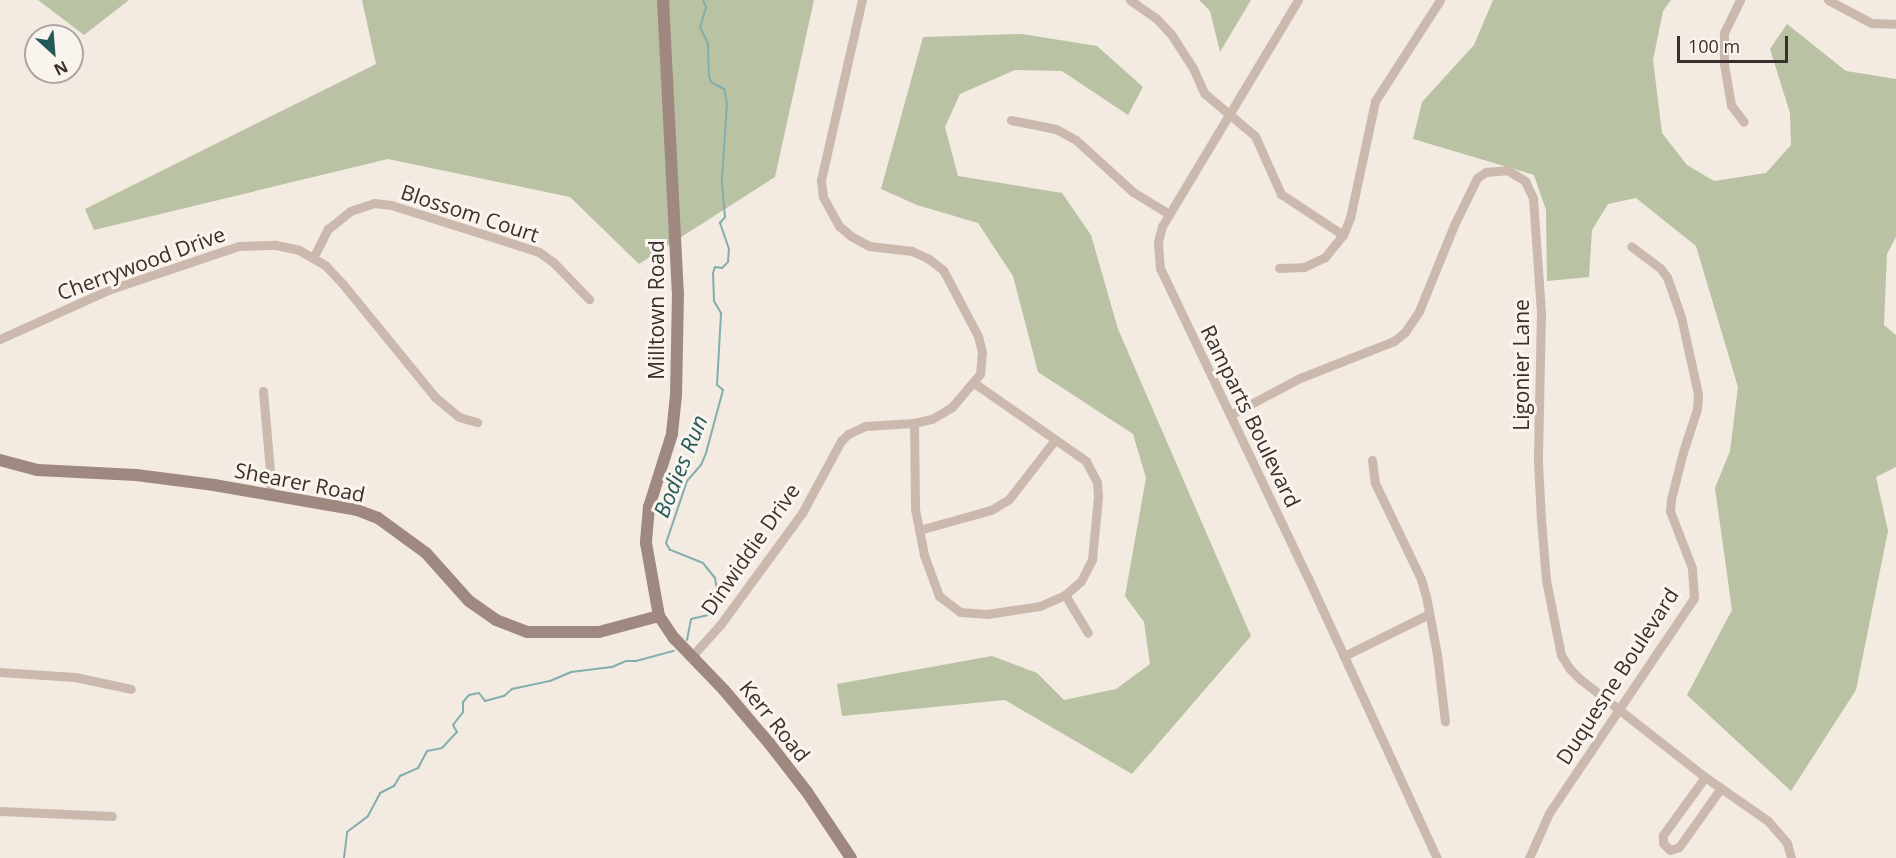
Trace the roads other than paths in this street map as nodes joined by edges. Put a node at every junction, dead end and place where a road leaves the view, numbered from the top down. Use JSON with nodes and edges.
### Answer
{"nodes":[{"id":1,"x":663,"y":0,"type":"edge"},
{"id":2,"x":862,"y":0,"type":"edge"},
{"id":3,"x":1130,"y":0,"type":"edge"},
{"id":4,"x":1298,"y":0,"type":"edge"},
{"id":5,"x":1440,"y":0,"type":"edge"},
{"id":6,"x":1740,"y":0,"type":"edge"},
{"id":7,"x":1828,"y":0,"type":"edge"},
{"id":8,"x":1896,"y":24,"type":"edge"},
{"id":9,"x":1228,"y":115,"type":"junction"},
{"id":10,"x":1011,"y":120,"type":"dead end"},
{"id":11,"x":1744,"y":122,"type":"dead end"},
{"id":12,"x":1170,"y":214,"type":"junction"},
{"id":13,"x":1343,"y":235,"type":"junction"},
{"id":14,"x":1631,"y":246,"type":"dead end"},
{"id":15,"x":313,"y":258,"type":"junction"},
{"id":16,"x":1279,"y":268,"type":"dead end"},
{"id":17,"x":589,"y":299,"type":"dead end"},
{"id":18,"x":0,"y":339,"type":"edge"},
{"id":19,"x":974,"y":383,"type":"junction"},
{"id":20,"x":263,"y":391,"type":"dead end"},
{"id":21,"x":1230,"y":415,"type":"junction"},
{"id":22,"x":477,"y":422,"type":"dead end"},
{"id":23,"x":914,"y":423,"type":"junction"},
{"id":24,"x":1055,"y":440,"type":"junction"},
{"id":25,"x":0,"y":459,"type":"edge"},
{"id":26,"x":1372,"y":460,"type":"dead end"},
{"id":27,"x":269,"y":496,"type":"junction"},
{"id":28,"x":919,"y":530,"type":"junction"},
{"id":29,"x":1065,"y":595,"type":"junction"},
{"id":30,"x":1429,"y":614,"type":"junction"},
{"id":31,"x":658,"y":616,"type":"junction"},
{"id":32,"x":1088,"y":633,"type":"dead end"},
{"id":33,"x":692,"y":656,"type":"junction"},
{"id":34,"x":1344,"y":656,"type":"junction"},
{"id":35,"x":0,"y":672,"type":"edge"},
{"id":36,"x":131,"y":688,"type":"dead end"},
{"id":37,"x":1620,"y":710,"type":"junction"},
{"id":38,"x":1445,"y":722,"type":"dead end"},
{"id":39,"x":1705,"y":777,"type":"junction"},
{"id":40,"x":1721,"y":788,"type":"junction"},
{"id":41,"x":0,"y":811,"type":"edge"},
{"id":42,"x":112,"y":816,"type":"dead end"},
{"id":43,"x":851,"y":858,"type":"edge"},
{"id":44,"x":1437,"y":858,"type":"edge"},
{"id":45,"x":1529,"y":858,"type":"edge"},
{"id":46,"x":1791,"y":858,"type":"edge"}],
"edges":[{"from":1,"to":31,"type":"street","name":"Milltown Road"},
{"from":2,"to":19,"type":"street","name":"Dinwiddie Drive"},
{"from":3,"to":9,"type":"street"},
{"from":4,"to":9,"type":"street","name":"Ramparts Boulevard"},
{"from":5,"to":13,"type":"street"},
{"from":6,"to":11,"type":"street"},
{"from":7,"to":8,"type":"street"},
{"from":9,"to":12,"type":"street","name":"Ramparts Boulevard"},
{"from":9,"to":13,"type":"street"},
{"from":10,"to":12,"type":"street"},
{"from":12,"to":21,"type":"street","name":"Ramparts Boulevard"},
{"from":13,"to":16,"type":"street"},
{"from":14,"to":37,"type":"street","name":"Duquesne Boulevard"},
{"from":15,"to":17,"type":"street","name":"Blossom Court"},
{"from":15,"to":18,"type":"street","name":"Cherrywood Drive"},
{"from":15,"to":22,"type":"street","name":"Cherrywood Drive"},
{"from":19,"to":23,"type":"street","name":"Dinwiddie Drive"},
{"from":19,"to":24,"type":"street"},
{"from":20,"to":27,"type":"street"},
{"from":21,"to":34,"type":"street","name":"Ramparts Boulevard"},
{"from":21,"to":37,"type":"street","name":"Ligonier Lane"},
{"from":23,"to":28,"type":"street"},
{"from":23,"to":33,"type":"street","name":"Dinwiddie Drive"},
{"from":24,"to":28,"type":"street"},
{"from":24,"to":29,"type":"street"},
{"from":25,"to":27,"type":"street","name":"Shearer Road"},
{"from":26,"to":30,"type":"street"},
{"from":27,"to":31,"type":"street","name":"Shearer Road"},
{"from":28,"to":29,"type":"street"},
{"from":29,"to":32,"type":"street"},
{"from":30,"to":34,"type":"street"},
{"from":30,"to":38,"type":"street"},
{"from":31,"to":33,"type":"street","name":"Kerr Road"},
{"from":33,"to":43,"type":"street","name":"Kerr Road"},
{"from":34,"to":44,"type":"street","name":"Ramparts Boulevard"},
{"from":35,"to":36,"type":"street"},
{"from":37,"to":39,"type":"street","name":"Ligonier Lane"},
{"from":37,"to":45,"type":"street","name":"Duquesne Boulevard"},
{"from":39,"to":40,"type":"street","name":"Ligonier Lane"},
{"from":39,"to":40,"type":"street"},
{"from":40,"to":46,"type":"street","name":"Ligonier Lane"},
{"from":41,"to":42,"type":"street"}]}
